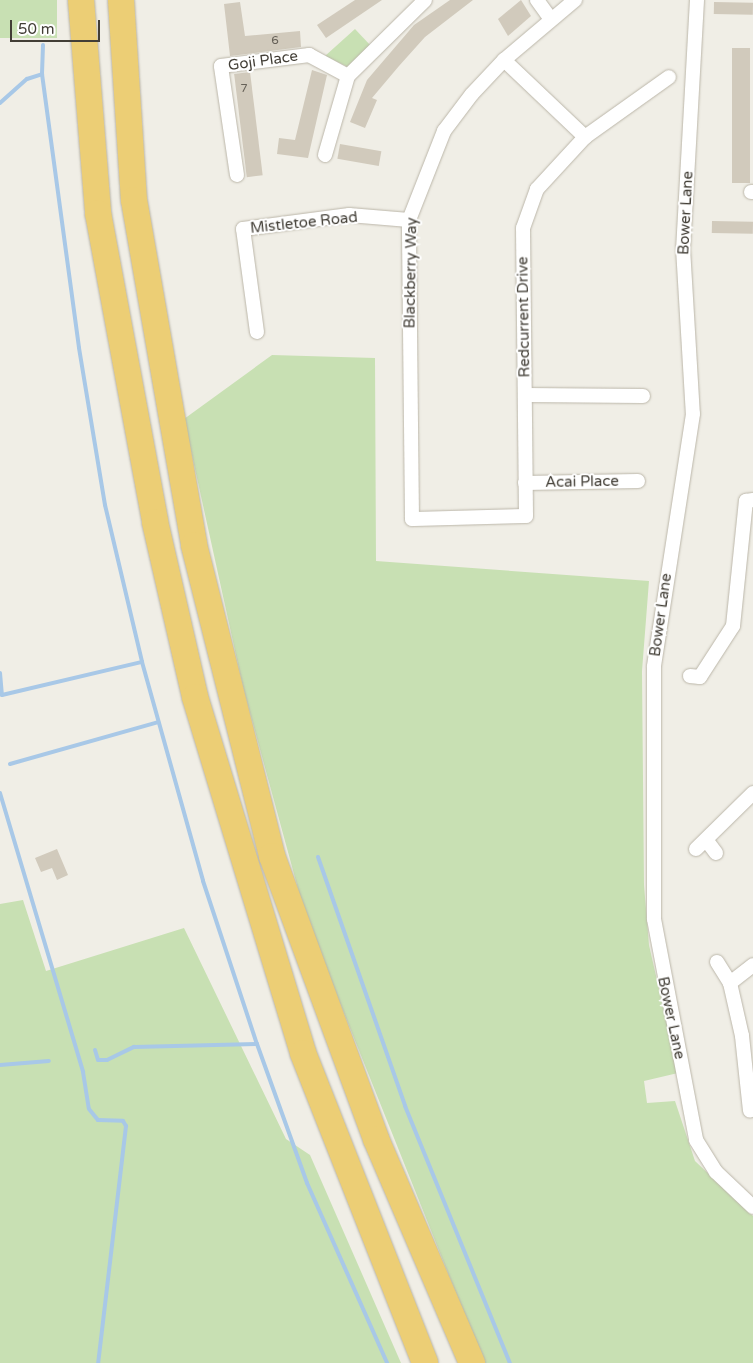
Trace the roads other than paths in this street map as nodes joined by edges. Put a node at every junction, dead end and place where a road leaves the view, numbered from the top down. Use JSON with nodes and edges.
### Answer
{"nodes":[{"id":1,"x":81,"y":0,"type":"edge"},
{"id":2,"x":121,"y":0,"type":"edge"},
{"id":3,"x":425,"y":0,"type":"edge"},
{"id":4,"x":538,"y":0,"type":"edge"},
{"id":5,"x":575,"y":0,"type":"edge"},
{"id":6,"x":697,"y":0,"type":"edge"},
{"id":7,"x":550,"y":18,"type":"junction"},
{"id":8,"x":504,"y":60,"type":"junction"},
{"id":9,"x":348,"y":76,"type":"junction"},
{"id":10,"x":669,"y":77,"type":"dead end"},
{"id":11,"x":585,"y":137,"type":"junction"},
{"id":12,"x":325,"y":154,"type":"dead end"},
{"id":13,"x":237,"y":175,"type":"dead end"},
{"id":14,"x":409,"y":220,"type":"junction"},
{"id":15,"x":257,"y":332,"type":"dead end"},
{"id":16,"x":524,"y":395,"type":"junction"},
{"id":17,"x":643,"y":396,"type":"dead end"},
{"id":18,"x":638,"y":482,"type":"dead end"},
{"id":19,"x":525,"y":483,"type":"junction"},
{"id":20,"x":735,"y":492,"type":"dead end"},
{"id":21,"x":750,"y":500,"type":"edge"},
{"id":22,"x":412,"y":519,"type":"joint"},
{"id":23,"x":746,"y":587,"type":"edge"},
{"id":24,"x":697,"y":681,"type":"dead end"},
{"id":25,"x":753,"y":793,"type":"edge"},
{"id":26,"x":707,"y":840,"type":"junction"},
{"id":27,"x":696,"y":849,"type":"dead end"},
{"id":28,"x":716,"y":853,"type":"dead end"},
{"id":29,"x":716,"y":962,"type":"dead end"},
{"id":30,"x":753,"y":965,"type":"edge"},
{"id":31,"x":730,"y":983,"type":"junction"},
{"id":32,"x":750,"y":1088,"type":"edge"},
{"id":33,"x":750,"y":1111,"type":"dead end"},
{"id":34,"x":753,"y":1207,"type":"edge"},
{"id":35,"x":425,"y":1363,"type":"edge"},
{"id":36,"x":472,"y":1363,"type":"edge"}],
"edges":[{"from":1,"to":35,"type":"highway"},
{"from":2,"to":36,"type":"highway"},
{"from":3,"to":9,"type":"street"},
{"from":4,"to":7,"type":"street"},
{"from":5,"to":7,"type":"street","name":"Blackberry Way"},
{"from":6,"to":34,"type":"street","name":"Bower Lane"},
{"from":7,"to":8,"type":"street","name":"Blackberry Way"},
{"from":8,"to":11,"type":"street"},
{"from":8,"to":14,"type":"street","name":"Blackberry Way"},
{"from":9,"to":12,"type":"street"},
{"from":9,"to":13,"type":"street","name":"Goji Place"},
{"from":10,"to":11,"type":"street","name":"Redcurrent Drive"},
{"from":11,"to":16,"type":"street","name":"Redcurrent Drive"},
{"from":14,"to":15,"type":"street","name":"Mistletoe Road"},
{"from":14,"to":22,"type":"street","name":"Blackberry Way"},
{"from":16,"to":17,"type":"street"},
{"from":16,"to":19,"type":"street","name":"Redcurrent Drive"},
{"from":18,"to":19,"type":"street","name":"Acai Place"},
{"from":19,"to":22,"type":"street","name":"Redcurrent Drive"},
{"from":20,"to":21,"type":"street"},
{"from":21,"to":23,"type":"street"},
{"from":23,"to":24,"type":"street"},
{"from":25,"to":26,"type":"street"},
{"from":26,"to":27,"type":"street"},
{"from":26,"to":28,"type":"street"},
{"from":29,"to":31,"type":"street"},
{"from":30,"to":31,"type":"street"},
{"from":31,"to":32,"type":"street"},
{"from":32,"to":33,"type":"street"}]}
